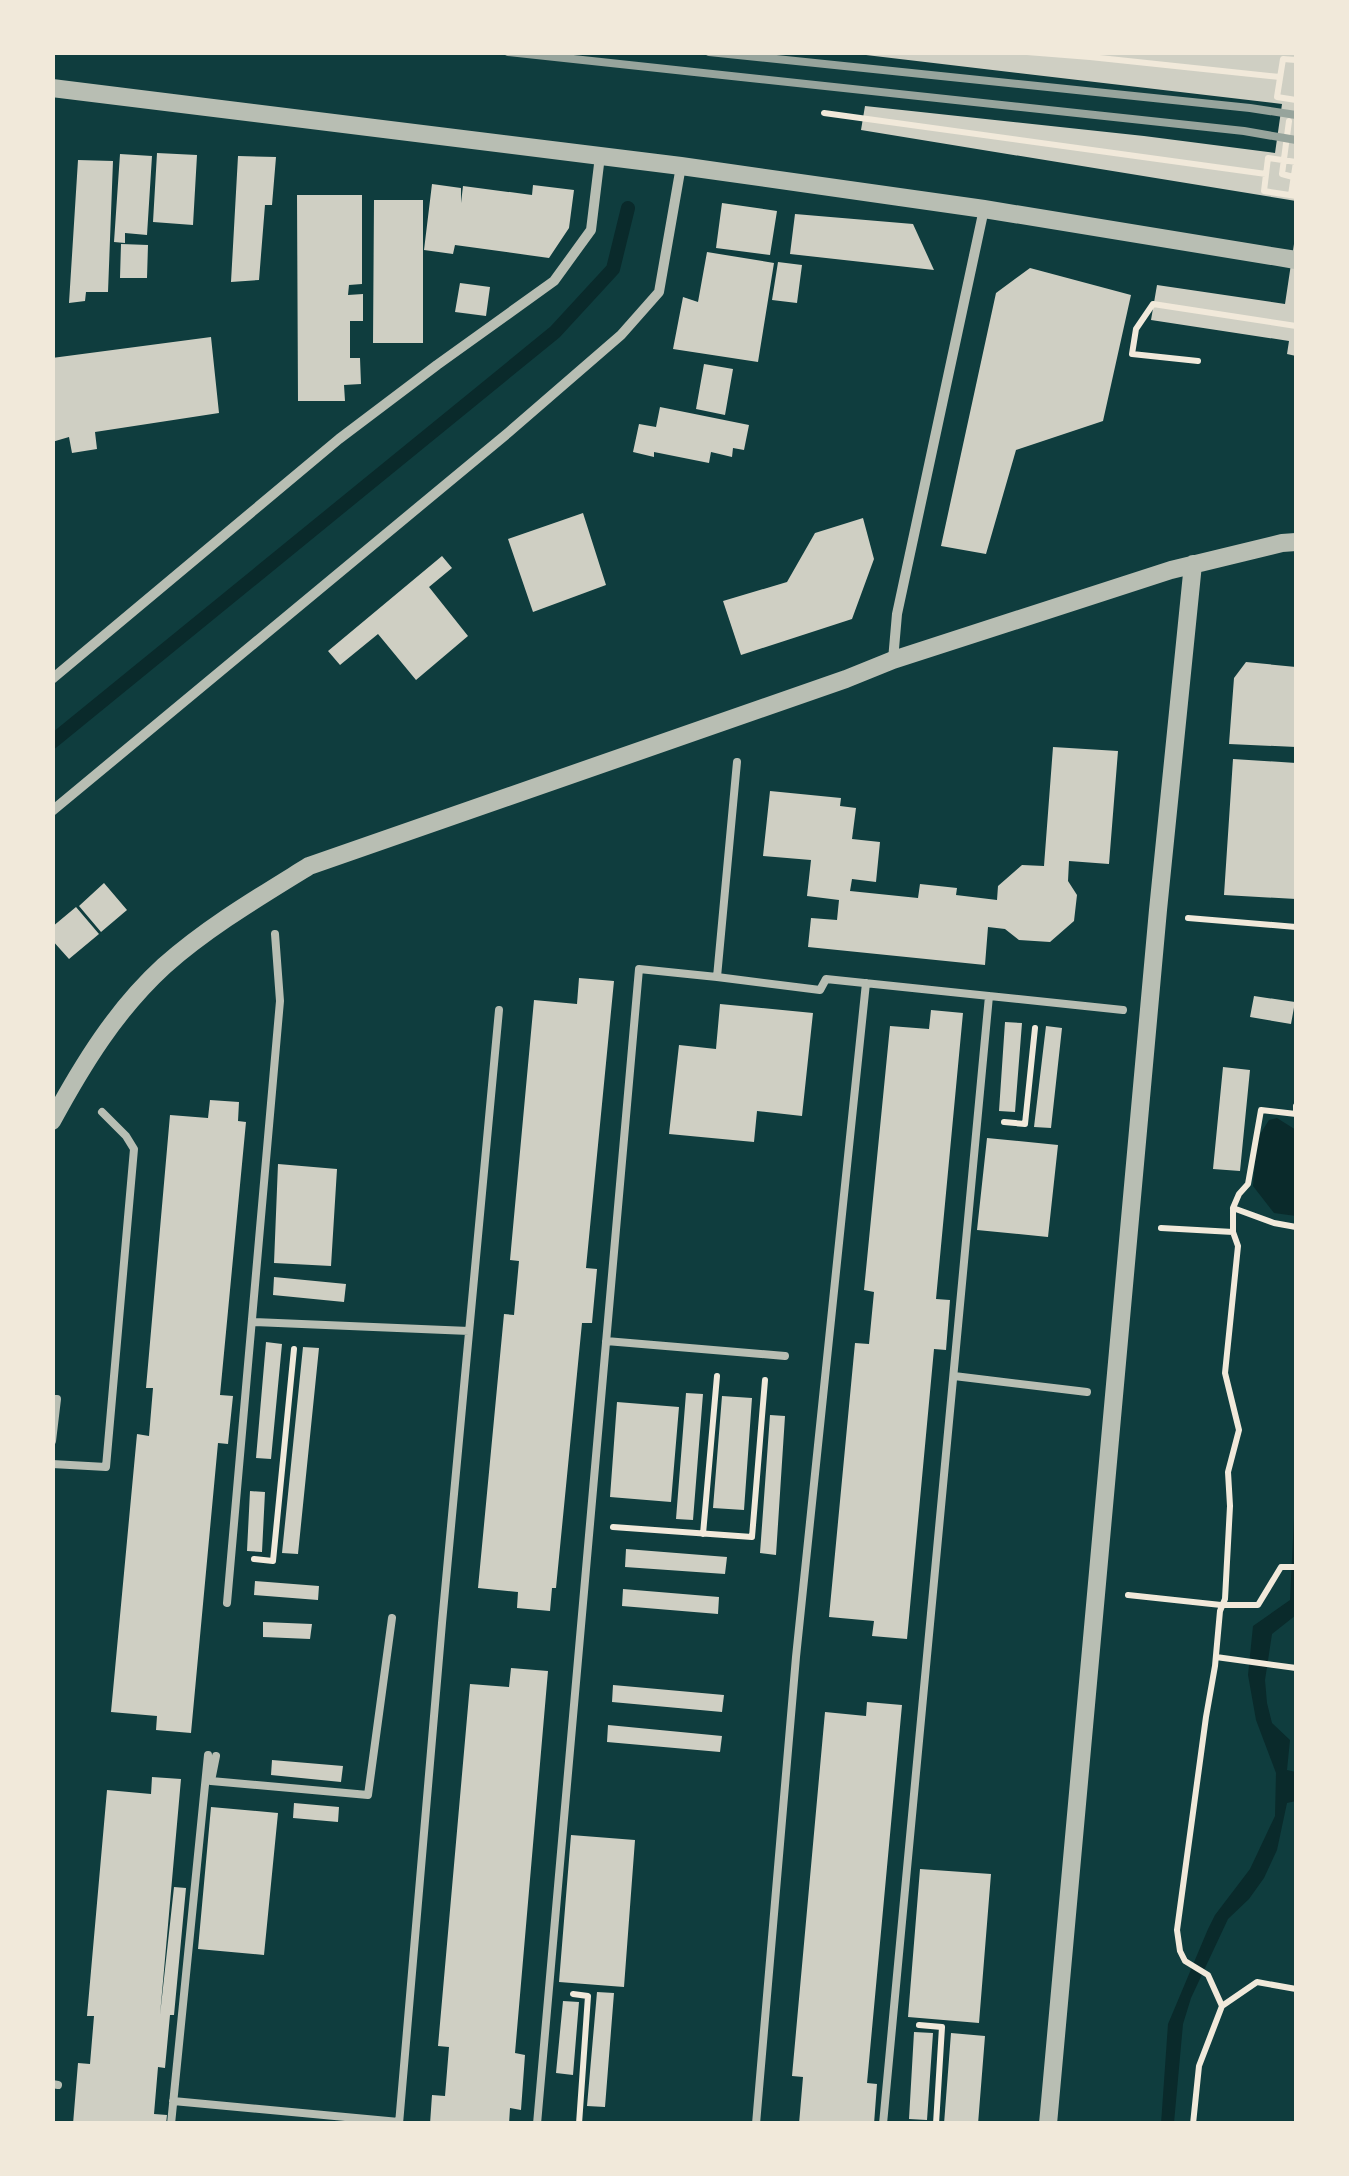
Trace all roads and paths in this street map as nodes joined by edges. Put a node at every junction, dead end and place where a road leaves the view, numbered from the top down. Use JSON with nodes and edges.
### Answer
{"nodes":[{"id":1,"x":1027,"y":52,"type":"edge"},
{"id":2,"x":1296,"y":60,"type":"edge"},
{"id":3,"x":1280,"y":77,"type":"junction"},
{"id":4,"x":52,"y":88,"type":"edge"},
{"id":5,"x":1296,"y":100,"type":"edge"},
{"id":6,"x":824,"y":113,"type":"dead end"},
{"id":7,"x":1290,"y":122,"type":"dead end"},
{"id":8,"x":606,"y":157,"type":"junction"},
{"id":9,"x":1296,"y":162,"type":"edge"},
{"id":10,"x":680,"y":166,"type":"junction"},
{"id":11,"x":1266,"y":174,"type":"junction"},
{"id":12,"x":1293,"y":177,"type":"junction"},
{"id":13,"x":1294,"y":196,"type":"edge"},
{"id":14,"x":984,"y":209,"type":"junction"},
{"id":15,"x":1296,"y":260,"type":"edge"},
{"id":16,"x":1296,"y":326,"type":"edge"},
{"id":17,"x":1198,"y":361,"type":"dead end"},
{"id":18,"x":1296,"y":542,"type":"edge"},
{"id":19,"x":1193,"y":564,"type":"junction"},
{"id":20,"x":894,"y":660,"type":"junction"},
{"id":21,"x":52,"y":678,"type":"edge"},
{"id":22,"x":738,"y":762,"type":"dead end"},
{"id":23,"x":52,"y":811,"type":"edge"},
{"id":24,"x":1158,"y":910,"type":"junction"},
{"id":25,"x":1296,"y":927,"type":"edge"},
{"id":26,"x":275,"y":934,"type":"dead end"},
{"id":27,"x":716,"y":976,"type":"junction"},
{"id":28,"x":866,"y":983,"type":"junction"},
{"id":29,"x":990,"y":996,"type":"junction"},
{"id":30,"x":1038,"y":1002,"type":"junction"},
{"id":31,"x":498,"y":1010,"type":"dead end"},
{"id":32,"x":1123,"y":1010,"type":"dead end"},
{"id":33,"x":1296,"y":1106,"type":"edge"},
{"id":34,"x":102,"y":1112,"type":"dead end"},
{"id":35,"x":978,"y":1119,"type":"junction"},
{"id":36,"x":52,"y":1120,"type":"edge"},
{"id":37,"x":1233,"y":1208,"type":"junction"},
{"id":38,"x":1296,"y":1227,"type":"edge"},
{"id":39,"x":1161,"y":1228,"type":"dead end"},
{"id":40,"x":1233,"y":1232,"type":"junction"},
{"id":41,"x":252,"y":1322,"type":"junction"},
{"id":42,"x":296,"y":1323,"type":"junction"},
{"id":43,"x":469,"y":1331,"type":"junction"},
{"id":44,"x":606,"y":1340,"type":"junction"},
{"id":45,"x":719,"y":1350,"type":"junction"},
{"id":46,"x":767,"y":1354,"type":"junction"},
{"id":47,"x":785,"y":1356,"type":"dead end"},
{"id":48,"x":954,"y":1376,"type":"junction"},
{"id":49,"x":1087,"y":1392,"type":"dead end"},
{"id":50,"x":52,"y":1399,"type":"edge"},
{"id":51,"x":52,"y":1441,"type":"edge"},
{"id":52,"x":52,"y":1464,"type":"edge"},
{"id":53,"x":590,"y":1525,"type":"junction"},
{"id":54,"x":704,"y":1534,"type":"junction"},
{"id":55,"x":232,"y":1557,"type":"junction"},
{"id":56,"x":1296,"y":1568,"type":"edge"},
{"id":57,"x":1127,"y":1595,"type":"dead end"},
{"id":58,"x":227,"y":1603,"type":"dead end"},
{"id":59,"x":1221,"y":1605,"type":"junction"},
{"id":60,"x":392,"y":1618,"type":"dead end"},
{"id":61,"x":1216,"y":1657,"type":"junction"},
{"id":62,"x":1292,"y":1668,"type":"edge"},
{"id":63,"x":1296,"y":1989,"type":"edge"},
{"id":64,"x":548,"y":1991,"type":"junction"},
{"id":65,"x":1222,"y":2006,"type":"junction"},
{"id":66,"x":893,"y":2022,"type":"junction"},
{"id":67,"x":174,"y":2101,"type":"junction"},
{"id":68,"x":399,"y":2123,"type":"edge"},
{"id":69,"x":171,"y":2124,"type":"edge"},
{"id":70,"x":537,"y":2124,"type":"edge"},
{"id":71,"x":579,"y":2124,"type":"edge"},
{"id":72,"x":756,"y":2124,"type":"edge"},
{"id":73,"x":883,"y":2124,"type":"edge"},
{"id":74,"x":936,"y":2124,"type":"edge"},
{"id":75,"x":1048,"y":2124,"type":"edge"},
{"id":76,"x":1193,"y":2124,"type":"edge"}],
"edges":[{"from":1,"to":3,"type":"path"},
{"from":2,"to":3,"type":"path"},
{"from":3,"to":5,"type":"path"},
{"from":4,"to":8,"type":"street"},
{"from":6,"to":11,"type":"path"},
{"from":7,"to":12,"type":"path"},
{"from":8,"to":10,"type":"street"},
{"from":8,"to":21,"type":"street"},
{"from":9,"to":11,"type":"path"},
{"from":9,"to":12,"type":"path"},
{"from":10,"to":14,"type":"street"},
{"from":10,"to":23,"type":"street"},
{"from":11,"to":13,"type":"path"},
{"from":12,"to":13,"type":"path"},
{"from":14,"to":15,"type":"street"},
{"from":14,"to":20,"type":"street"},
{"from":16,"to":17,"type":"path"},
{"from":18,"to":19,"type":"street"},
{"from":19,"to":20,"type":"street"},
{"from":19,"to":24,"type":"street"},
{"from":20,"to":36,"type":"street"},
{"from":22,"to":27,"type":"lane"},
{"from":24,"to":25,"type":"path"},
{"from":24,"to":75,"type":"street"},
{"from":26,"to":41,"type":"lane"},
{"from":27,"to":28,"type":"lane"},
{"from":27,"to":44,"type":"lane"},
{"from":28,"to":29,"type":"lane"},
{"from":28,"to":72,"type":"lane"},
{"from":29,"to":30,"type":"lane"},
{"from":29,"to":35,"type":"lane"},
{"from":30,"to":32,"type":"lane"},
{"from":30,"to":35,"type":"path"},
{"from":31,"to":43,"type":"lane"},
{"from":33,"to":37,"type":"path"},
{"from":34,"to":52,"type":"lane"},
{"from":35,"to":48,"type":"lane"},
{"from":37,"to":38,"type":"path"},
{"from":37,"to":40,"type":"path"},
{"from":39,"to":40,"type":"path"},
{"from":40,"to":59,"type":"path"},
{"from":41,"to":42,"type":"lane"},
{"from":41,"to":55,"type":"lane"},
{"from":42,"to":43,"type":"lane"},
{"from":42,"to":55,"type":"path"},
{"from":43,"to":68,"type":"lane"},
{"from":44,"to":45,"type":"lane"},
{"from":44,"to":53,"type":"lane"},
{"from":45,"to":46,"type":"lane"},
{"from":45,"to":54,"type":"path"},
{"from":46,"to":47,"type":"lane"},
{"from":46,"to":54,"type":"path"},
{"from":48,"to":49,"type":"lane"},
{"from":48,"to":66,"type":"lane"},
{"from":50,"to":51,"type":"lane"},
{"from":53,"to":54,"type":"path"},
{"from":53,"to":64,"type":"lane"},
{"from":55,"to":58,"type":"lane"},
{"from":56,"to":59,"type":"path"},
{"from":57,"to":59,"type":"path"},
{"from":59,"to":61,"type":"path"},
{"from":60,"to":67,"type":"lane"},
{"from":61,"to":62,"type":"path"},
{"from":61,"to":65,"type":"path"},
{"from":63,"to":65,"type":"path"},
{"from":64,"to":70,"type":"lane"},
{"from":64,"to":71,"type":"path"},
{"from":65,"to":76,"type":"path"},
{"from":66,"to":73,"type":"lane"},
{"from":66,"to":74,"type":"path"},
{"from":67,"to":68,"type":"lane"},
{"from":67,"to":69,"type":"lane"}]}
